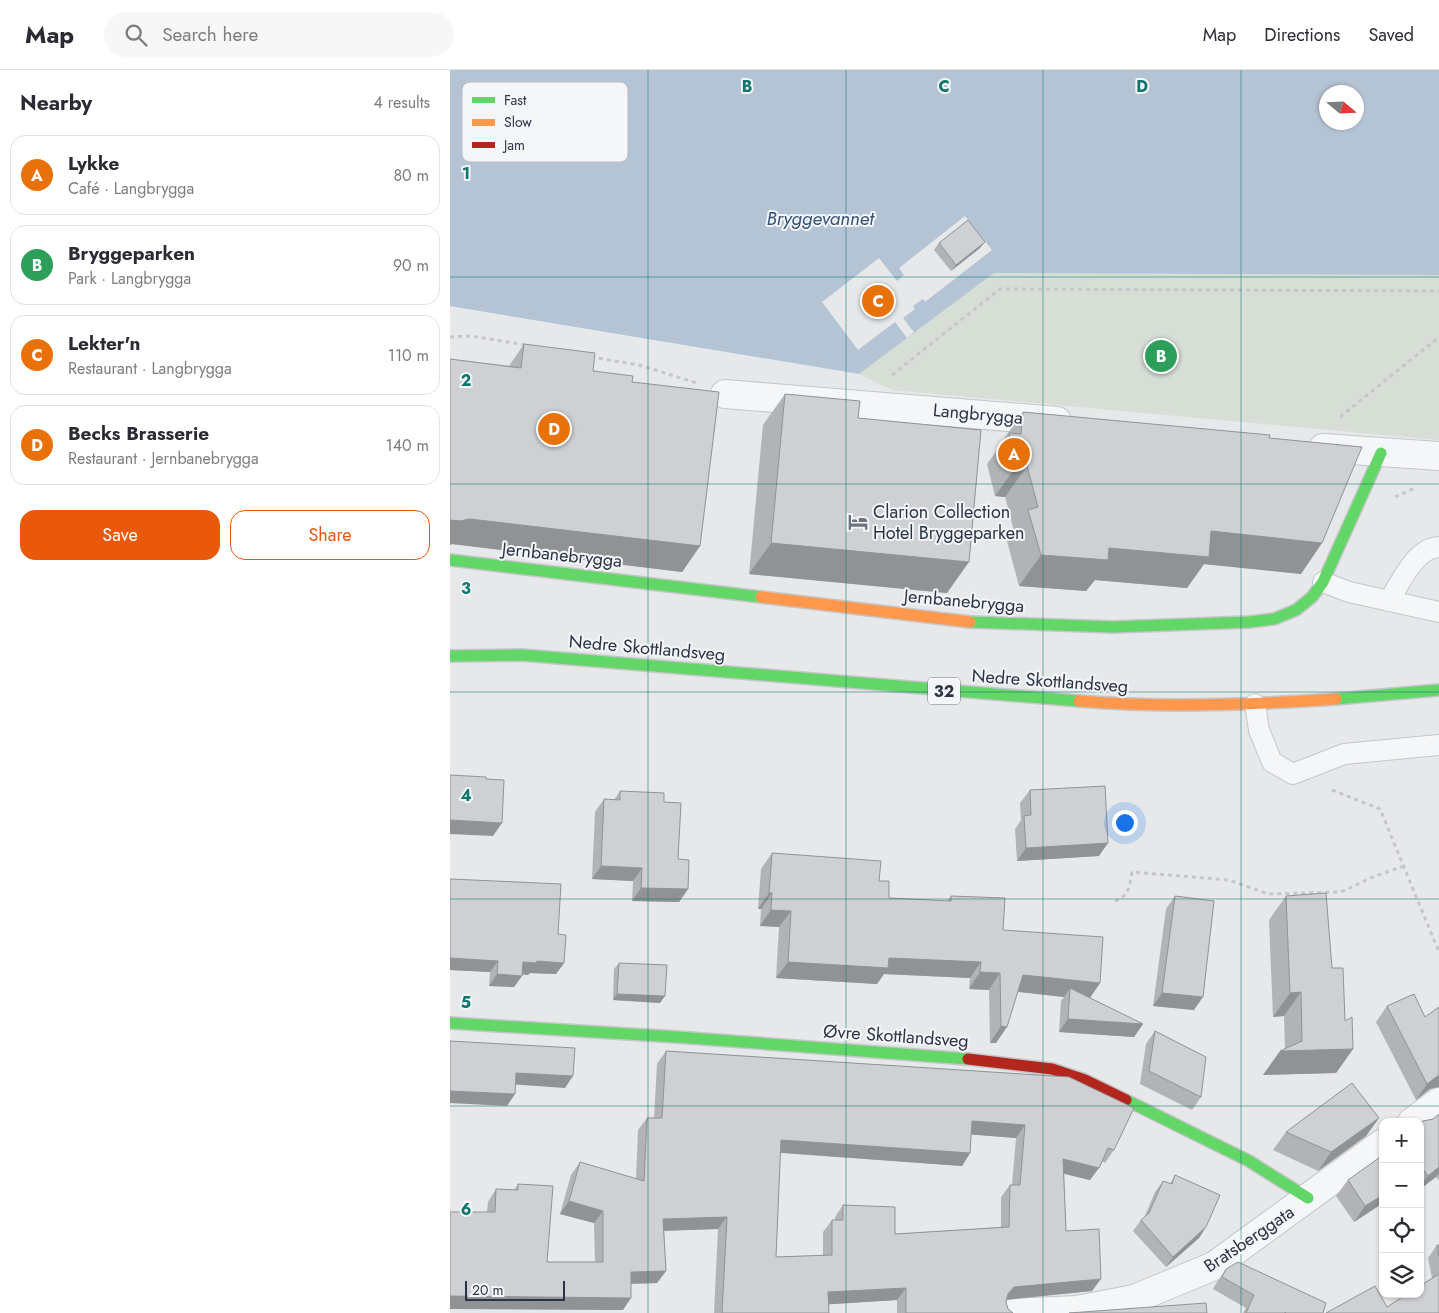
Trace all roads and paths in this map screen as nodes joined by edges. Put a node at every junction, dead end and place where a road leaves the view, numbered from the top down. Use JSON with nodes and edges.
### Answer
{"nodes":[{"id":1,"x":1439,"y":291,"type":"edge"},
{"id":2,"x":450,"y":337,"type":"edge"},
{"id":3,"x":1439,"y":337,"type":"edge"},
{"id":4,"x":528,"y":346,"type":"edge"},
{"id":5,"x":583,"y":355,"type":"edge"},
{"id":6,"x":715,"y":390,"type":"joint"},
{"id":7,"x":874,"y":404,"type":"junction"},
{"id":8,"x":1337,"y":420,"type":"dead end"},
{"id":9,"x":1078,"y":423,"type":"edge"},
{"id":10,"x":1299,"y":445,"type":"edge"},
{"id":11,"x":1380,"y":453,"type":"junction"},
{"id":12,"x":1439,"y":456,"type":"edge"},
{"id":13,"x":1421,"y":486,"type":"dead end"},
{"id":14,"x":1391,"y":500,"type":"dead end"},
{"id":15,"x":1439,"y":547,"type":"edge"},
{"id":16,"x":450,"y":560,"type":"edge"},
{"id":17,"x":1323,"y":582,"type":"junction"},
{"id":18,"x":1389,"y":601,"type":"junction"},
{"id":19,"x":1439,"y":612,"type":"edge"},
{"id":20,"x":450,"y":656,"type":"edge"},
{"id":21,"x":1439,"y":690,"type":"edge"},
{"id":22,"x":1255,"y":704,"type":"junction"},
{"id":23,"x":1439,"y":745,"type":"edge"},
{"id":24,"x":1327,"y":788,"type":"dead end"},
{"id":25,"x":1404,"y":866,"type":"junction"},
{"id":26,"x":1115,"y":901,"type":"dead end"},
{"id":27,"x":1439,"y":952,"type":"edge"},
{"id":28,"x":450,"y":1023,"type":"edge"},
{"id":29,"x":1439,"y":1102,"type":"edge"},
{"id":30,"x":1417,"y":1118,"type":"edge"},
{"id":31,"x":1379,"y":1146,"type":"edge"},
{"id":32,"x":1308,"y":1198,"type":"junction"},
{"id":33,"x":1077,"y":1312,"type":"edge"},
{"id":34,"x":1013,"y":1313,"type":"edge"}],
"edges":[{"from":1,"to":7,"type":"path"},
{"from":2,"to":4,"type":"path"},
{"from":3,"to":8,"type":"path"},
{"from":5,"to":6,"type":"path"},
{"from":6,"to":7,"type":"street","name":"Langbrygga"},
{"from":7,"to":9,"type":"street","name":"Langbrygga"},
{"from":10,"to":11,"type":"street"},
{"from":11,"to":12,"type":"street"},
{"from":11,"to":17,"type":"street","name":"Jernbanebrygga"},
{"from":13,"to":14,"type":"path"},
{"from":15,"to":18,"type":"lane"},
{"from":16,"to":17,"type":"street","name":"Jernbanebrygga"},
{"from":17,"to":18,"type":"lane"},
{"from":18,"to":19,"type":"lane"},
{"from":20,"to":22,"type":"street","name":"Nedre Skottlandsveg","number":"32"},
{"from":21,"to":22,"type":"street","name":"Nedre Skottlandsveg","number":"32"},
{"from":22,"to":23,"type":"lane"},
{"from":24,"to":25,"type":"path"},
{"from":25,"to":26,"type":"path"},
{"from":25,"to":27,"type":"path"},
{"from":28,"to":32,"type":"street","name":"Øvre Skottlandsveg"},
{"from":29,"to":30,"type":"street"},
{"from":31,"to":32,"type":"street","name":"Bratsberggata"},
{"from":32,"to":33,"type":"street","name":"Bratsberggata"},
{"from":33,"to":34,"type":"street","name":"Bratsberggata"}]}
